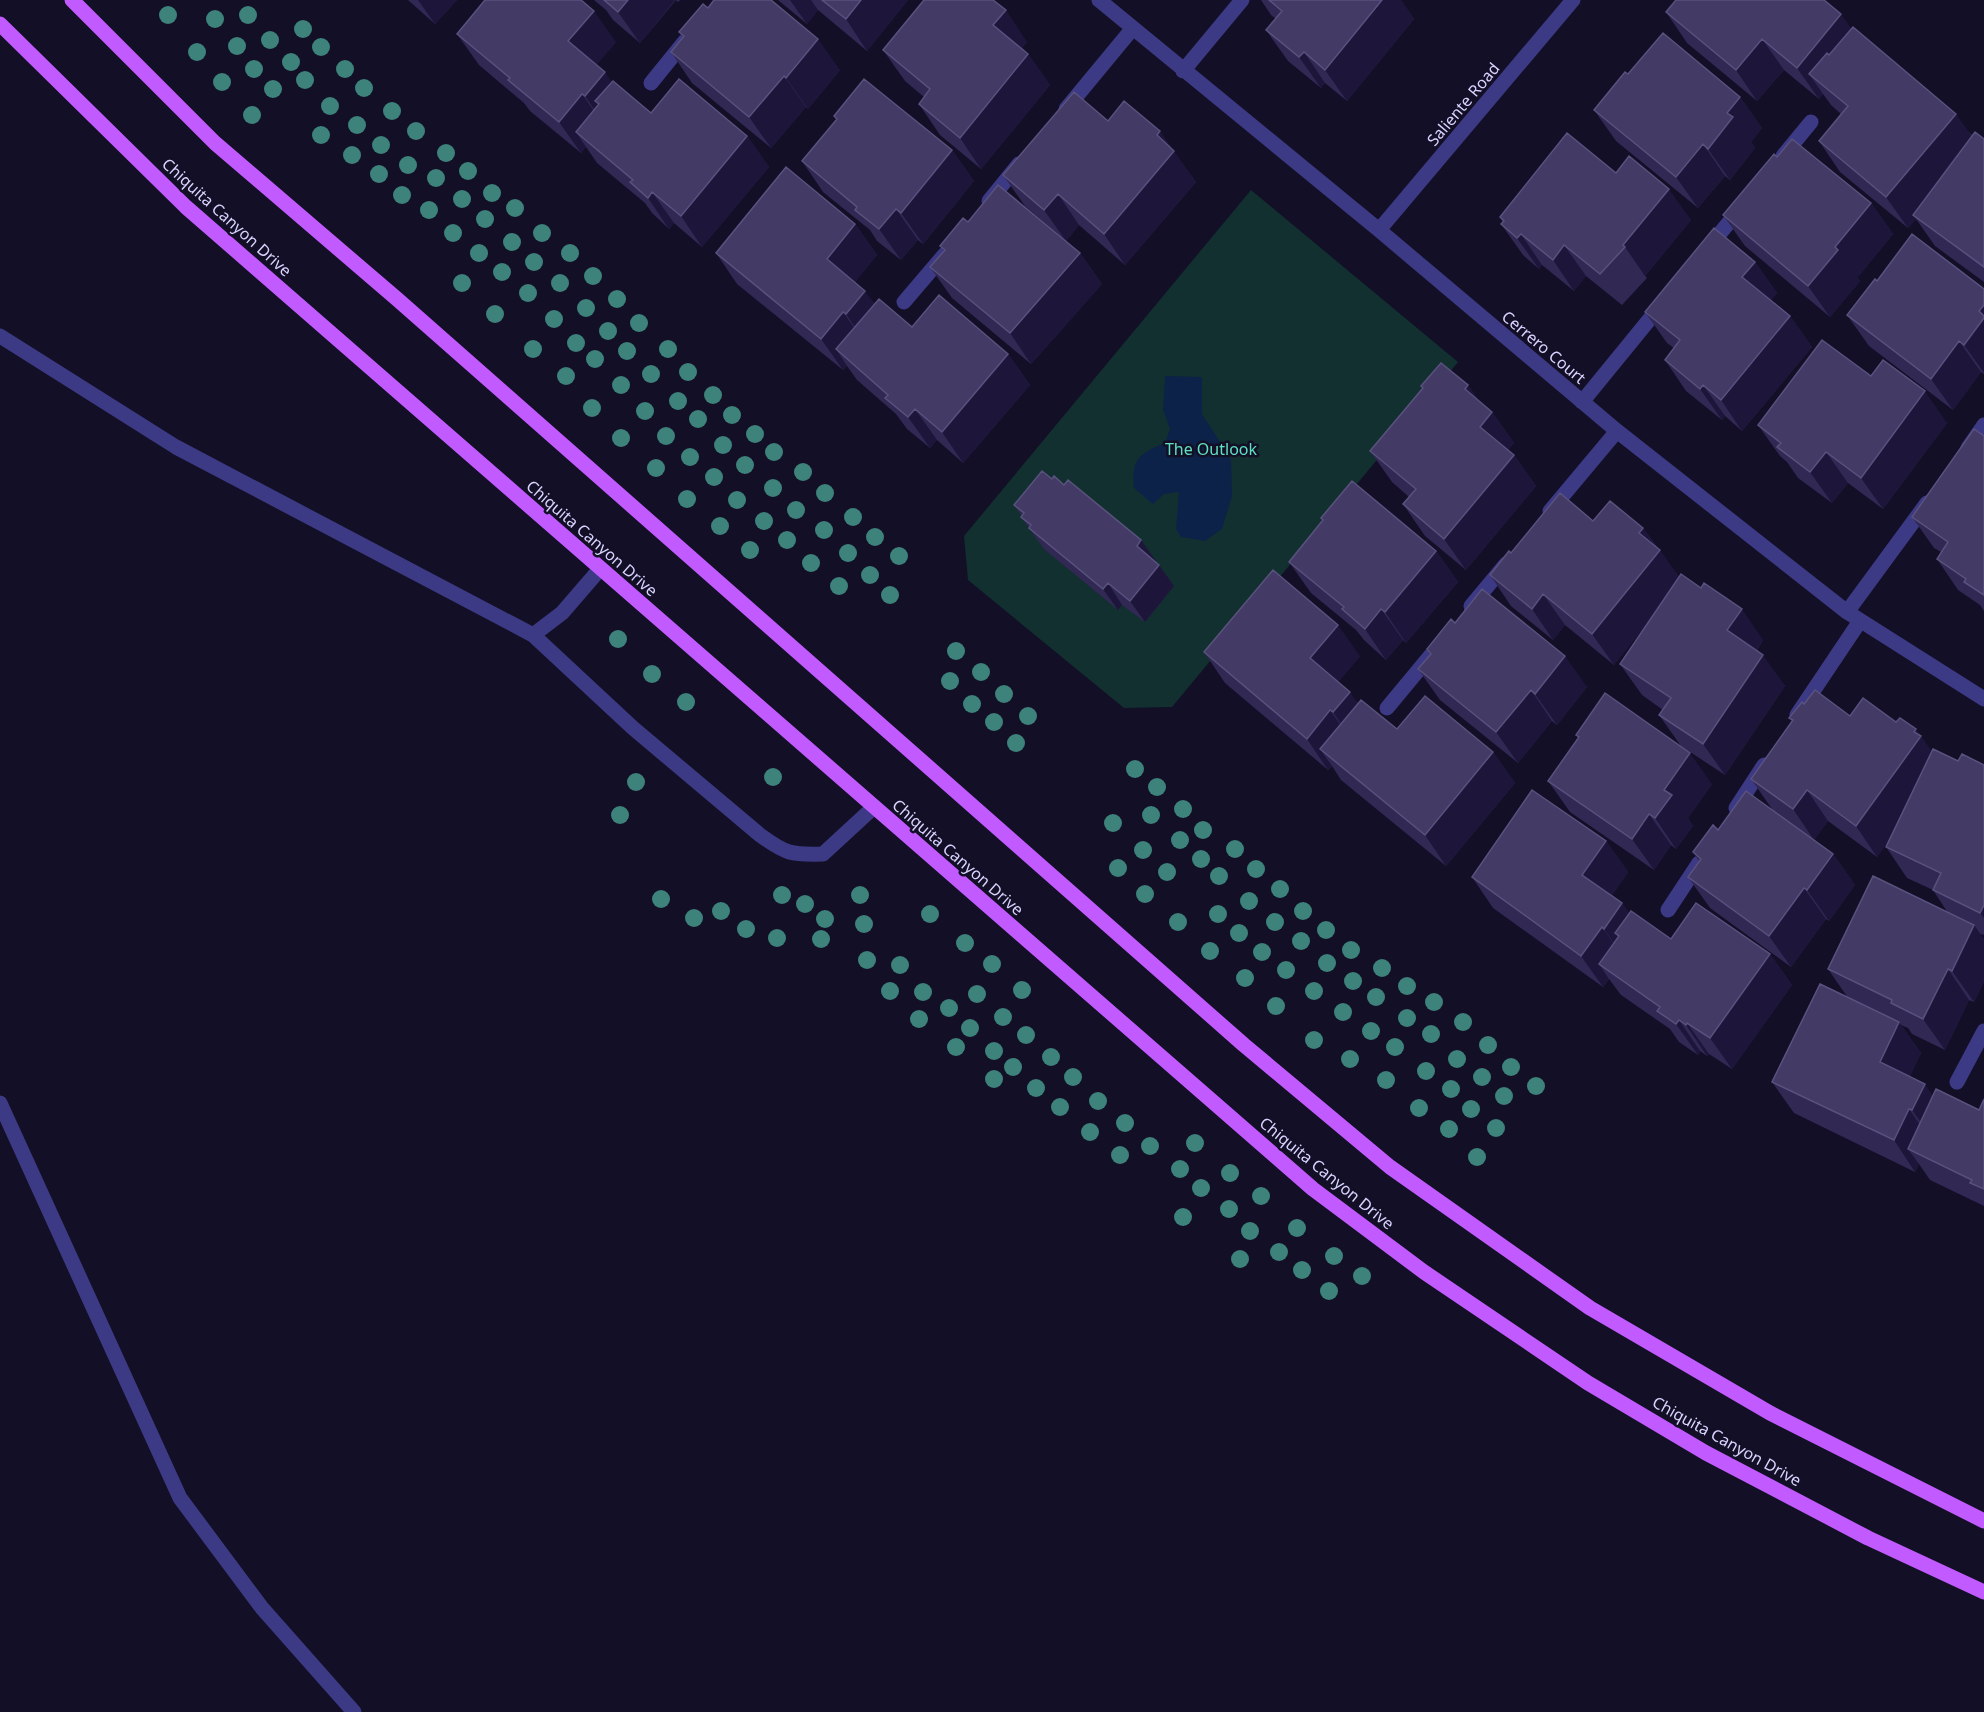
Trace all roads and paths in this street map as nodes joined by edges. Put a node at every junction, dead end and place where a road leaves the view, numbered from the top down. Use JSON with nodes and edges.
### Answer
{"nodes":[{"id":1,"x":72,"y":0,"type":"edge"},
{"id":2,"x":1099,"y":0,"type":"edge"},
{"id":3,"x":1242,"y":0,"type":"edge"},
{"id":4,"x":1573,"y":0,"type":"edge"},
{"id":5,"x":0,"y":24,"type":"edge"},
{"id":6,"x":696,"y":28,"type":"edge"},
{"id":7,"x":1133,"y":28,"type":"junction"},
{"id":8,"x":1183,"y":71,"type":"junction"},
{"id":9,"x":651,"y":83,"type":"dead end"},
{"id":10,"x":1057,"y":119,"type":"edge"},
{"id":11,"x":1811,"y":122,"type":"dead end"},
{"id":12,"x":1027,"y":156,"type":"edge"},
{"id":13,"x":1774,"y":167,"type":"edge"},
{"id":14,"x":1752,"y":194,"type":"edge"},
{"id":15,"x":981,"y":211,"type":"edge"},
{"id":16,"x":1379,"y":230,"type":"junction"},
{"id":17,"x":958,"y":238,"type":"edge"},
{"id":18,"x":1701,"y":257,"type":"edge"},
{"id":19,"x":1671,"y":293,"type":"edge"},
{"id":20,"x":904,"y":302,"type":"dead end"},
{"id":21,"x":0,"y":336,"type":"edge"},
{"id":22,"x":1582,"y":402,"type":"junction"},
{"id":23,"x":1984,"y":425,"type":"edge"},
{"id":24,"x":1617,"y":431,"type":"junction"},
{"id":25,"x":1957,"y":462,"type":"edge"},
{"id":26,"x":1936,"y":490,"type":"edge"},
{"id":27,"x":1544,"y":518,"type":"edge"},
{"id":28,"x":1514,"y":554,"type":"edge"},
{"id":29,"x":600,"y":569,"type":"junction"},
{"id":30,"x":1847,"y":612,"type":"junction"},
{"id":31,"x":1462,"y":617,"type":"edge"},
{"id":32,"x":1860,"y":621,"type":"junction"},
{"id":33,"x":533,"y":635,"type":"junction"},
{"id":34,"x":1440,"y":645,"type":"edge"},
{"id":35,"x":1984,"y":699,"type":"edge"},
{"id":36,"x":1387,"y":708,"type":"dead end"},
{"id":37,"x":1790,"y":727,"type":"edge"},
{"id":38,"x":1770,"y":756,"type":"edge"},
{"id":39,"x":874,"y":807,"type":"junction"},
{"id":40,"x":1725,"y":823,"type":"edge"},
{"id":41,"x":1706,"y":852,"type":"edge"},
{"id":42,"x":1668,"y":910,"type":"dead end"},
{"id":43,"x":1984,"y":1031,"type":"edge"},
{"id":44,"x":1957,"y":1082,"type":"dead end"},
{"id":45,"x":0,"y":1102,"type":"edge"},
{"id":46,"x":1984,"y":1521,"type":"edge"},
{"id":47,"x":1984,"y":1592,"type":"edge"},
{"id":48,"x":354,"y":1712,"type":"edge"}],
"edges":[{"from":1,"to":46,"type":"main road"},
{"from":2,"to":7,"type":"street","name":"Cerrero Court"},
{"from":3,"to":8,"type":"street"},
{"from":4,"to":16,"type":"street","name":"Saliente Road"},
{"from":5,"to":29,"type":"main road","name":"Chiquita Canyon Drive"},
{"from":6,"to":9,"type":"street"},
{"from":7,"to":8,"type":"street","name":"Cerrero Court"},
{"from":7,"to":10,"type":"street"},
{"from":8,"to":16,"type":"street","name":"Cerrero Court"},
{"from":11,"to":13,"type":"street"},
{"from":12,"to":15,"type":"street"},
{"from":14,"to":18,"type":"street"},
{"from":16,"to":22,"type":"street","name":"Cerrero Court"},
{"from":17,"to":20,"type":"street"},
{"from":19,"to":22,"type":"street"},
{"from":21,"to":33,"type":"street"},
{"from":22,"to":24,"type":"street","name":"Cerrero Court"},
{"from":23,"to":25,"type":"street"},
{"from":24,"to":27,"type":"street"},
{"from":24,"to":30,"type":"street","name":"Cerrero Court"},
{"from":26,"to":30,"type":"street"},
{"from":28,"to":31,"type":"street"},
{"from":29,"to":33,"type":"street"},
{"from":29,"to":39,"type":"main road","name":"Chiquita Canyon Drive"},
{"from":30,"to":32,"type":"street","name":"Cerrero Court"},
{"from":32,"to":35,"type":"street","name":"Cerrero Court"},
{"from":32,"to":37,"type":"street"},
{"from":33,"to":39,"type":"street"},
{"from":34,"to":36,"type":"street"},
{"from":38,"to":40,"type":"street"},
{"from":39,"to":47,"type":"main road","name":"Chiquita Canyon Drive"},
{"from":41,"to":42,"type":"street"},
{"from":43,"to":44,"type":"street"},
{"from":45,"to":48,"type":"street"}]}
